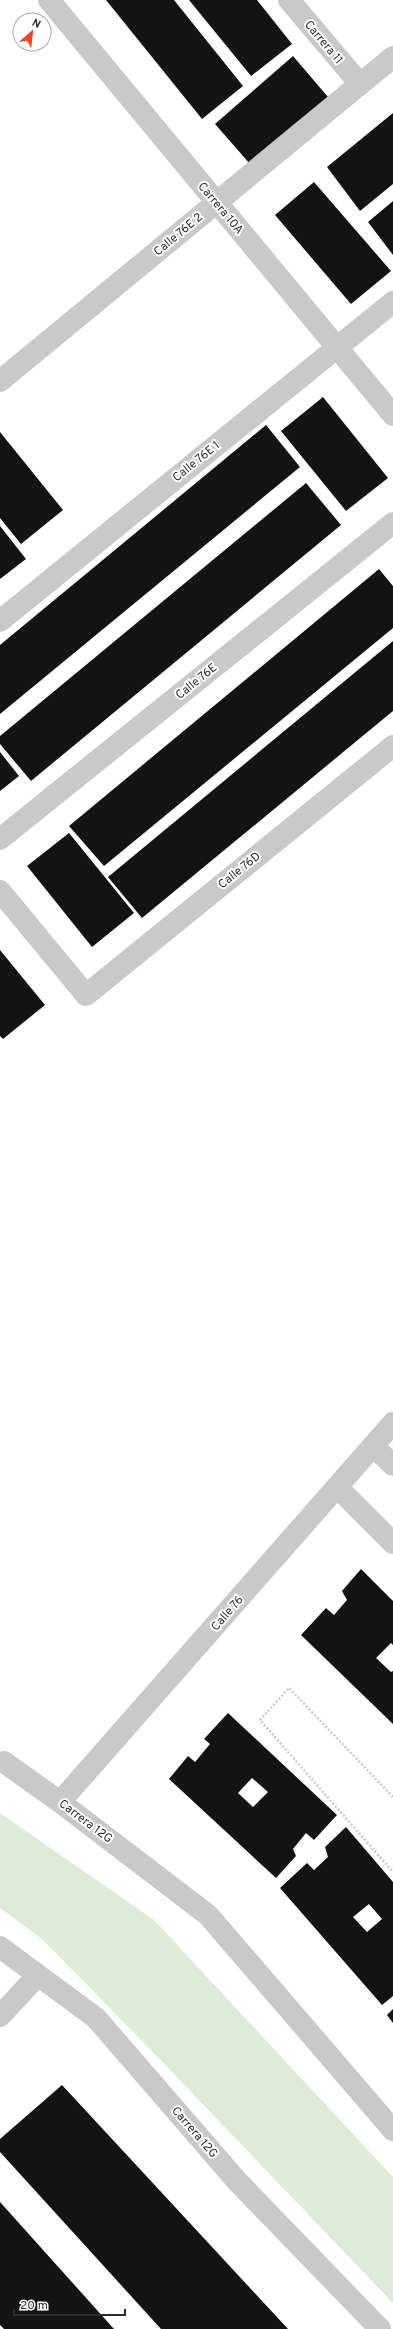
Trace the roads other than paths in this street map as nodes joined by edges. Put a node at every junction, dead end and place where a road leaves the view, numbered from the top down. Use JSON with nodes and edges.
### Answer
{"nodes":[{"id":1,"x":49,"y":0,"type":"edge"},
{"id":2,"x":289,"y":0,"type":"edge"},
{"id":3,"x":393,"y":57,"type":"edge"},
{"id":4,"x":360,"y":84,"type":"junction"},
{"id":5,"x":216,"y":202,"type":"junction"},
{"id":6,"x":393,"y":302,"type":"edge"},
{"id":7,"x":336,"y":347,"type":"junction"},
{"id":8,"x":0,"y":381,"type":"edge"},
{"id":9,"x":393,"y":415,"type":"edge"},
{"id":10,"x":393,"y":523,"type":"edge"},
{"id":11,"x":0,"y":621,"type":"edge"},
{"id":12,"x":393,"y":746,"type":"edge"},
{"id":13,"x":0,"y":839,"type":"edge"},
{"id":14,"x":0,"y":891,"type":"edge"},
{"id":15,"x":393,"y":1423,"type":"edge"},
{"id":16,"x":373,"y":1446,"type":"junction"},
{"id":17,"x":393,"y":1465,"type":"edge"},
{"id":18,"x":337,"y":1487,"type":"junction"},
{"id":19,"x":393,"y":1543,"type":"edge"},
{"id":20,"x":4,"y":1762,"type":"dead end"},
{"id":21,"x":60,"y":1802,"type":"junction"},
{"id":22,"x":0,"y":1947,"type":"edge"},
{"id":23,"x":38,"y":1974,"type":"junction"},
{"id":24,"x":0,"y":2016,"type":"edge"},
{"id":25,"x":393,"y":2130,"type":"edge"},
{"id":26,"x":380,"y":2329,"type":"edge"}],
"edges":[{"from":1,"to":5,"type":"street","name":"Carrera 10A"},
{"from":2,"to":4,"type":"street","name":"Carrera 11"},
{"from":3,"to":4,"type":"street","name":"Calle 76E 2"},
{"from":4,"to":5,"type":"street","name":"Calle 76E 2"},
{"from":5,"to":7,"type":"street","name":"Carrera 10A"},
{"from":5,"to":8,"type":"street","name":"Calle 76E 2"},
{"from":6,"to":7,"type":"street","name":"Calle 76E 1"},
{"from":7,"to":9,"type":"street","name":"Carrera 10A"},
{"from":7,"to":11,"type":"street","name":"Calle 76E 1"},
{"from":10,"to":13,"type":"street","name":"Calle 76E"},
{"from":12,"to":14,"type":"street","name":"Calle 76D"},
{"from":15,"to":16,"type":"street","name":"Calle 76"},
{"from":16,"to":17,"type":"street"},
{"from":16,"to":18,"type":"street","name":"Calle 76"},
{"from":18,"to":19,"type":"street"},
{"from":18,"to":21,"type":"street","name":"Calle 76"},
{"from":20,"to":21,"type":"street","name":"Carrera 12G"},
{"from":21,"to":25,"type":"street","name":"Carrera 12G"},
{"from":22,"to":23,"type":"street","name":"Carrera 12G"},
{"from":23,"to":24,"type":"street"},
{"from":23,"to":26,"type":"street","name":"Carrera 12G"}]}
